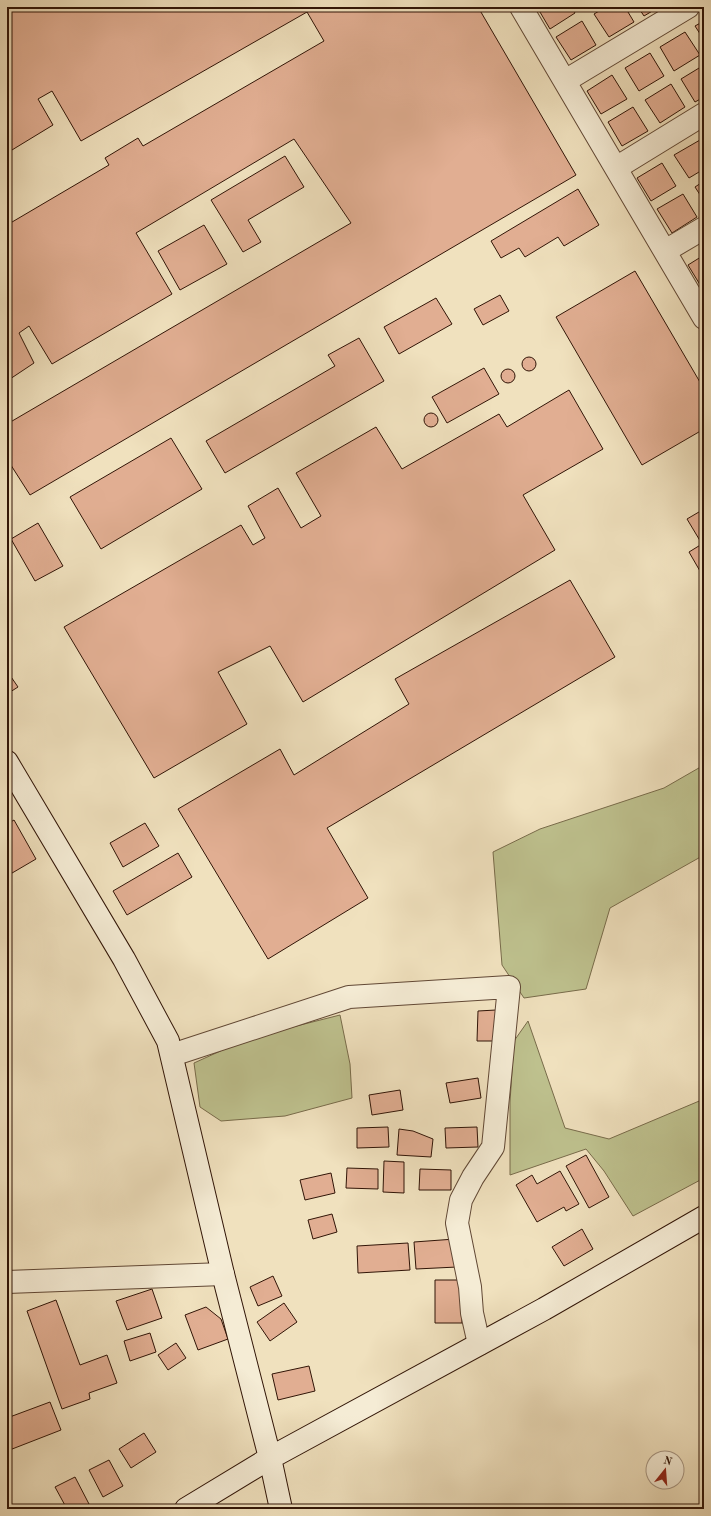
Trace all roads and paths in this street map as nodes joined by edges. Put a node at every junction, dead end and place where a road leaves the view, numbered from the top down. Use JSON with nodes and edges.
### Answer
{"nodes":[{"id":1,"x":521,"y":7,"type":"edge"},
{"id":2,"x":688,"y":7,"type":"edge"},
{"id":3,"x":565,"y":81,"type":"junction"},
{"id":4,"x":704,"y":114,"type":"edge"},
{"id":5,"x":616,"y":168,"type":"junction"},
{"id":6,"x":704,"y":228,"type":"edge"},
{"id":7,"x":665,"y":251,"type":"junction"},
{"id":8,"x":704,"y":318,"type":"edge"},
{"id":9,"x":7,"y":762,"type":"edge"},
{"id":10,"x":172,"y":1055,"type":"junction"},
{"id":11,"x":704,"y":1217,"type":"edge"},
{"id":12,"x":223,"y":1274,"type":"junction"},
{"id":13,"x":7,"y":1282,"type":"edge"},
{"id":14,"x":479,"y":1344,"type":"junction"},
{"id":15,"x":270,"y":1458,"type":"junction"},
{"id":16,"x":186,"y":1509,"type":"edge"},
{"id":17,"x":281,"y":1509,"type":"edge"}],
"edges":[{"from":1,"to":3,"type":"street"},
{"from":2,"to":3,"type":"street"},
{"from":3,"to":5,"type":"street"},
{"from":4,"to":5,"type":"street"},
{"from":5,"to":7,"type":"street"},
{"from":6,"to":7,"type":"street"},
{"from":7,"to":8,"type":"street"},
{"from":9,"to":10,"type":"street"},
{"from":10,"to":12,"type":"street"},
{"from":10,"to":14,"type":"street"},
{"from":11,"to":14,"type":"street"},
{"from":12,"to":13,"type":"street"},
{"from":12,"to":15,"type":"street"},
{"from":14,"to":15,"type":"street"},
{"from":15,"to":16,"type":"street"},
{"from":15,"to":17,"type":"street"}]}
